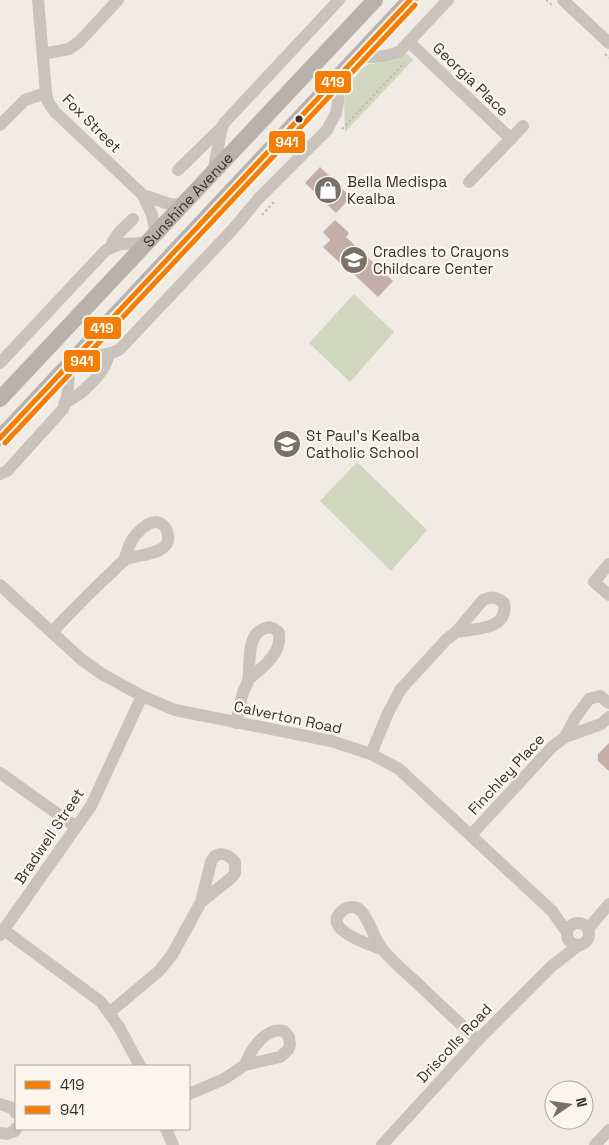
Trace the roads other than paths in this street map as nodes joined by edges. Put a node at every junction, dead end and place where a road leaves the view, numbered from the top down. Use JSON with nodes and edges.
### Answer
{"nodes":[{"id":1,"x":38,"y":0,"type":"edge"},
{"id":2,"x":118,"y":0,"type":"edge"},
{"id":3,"x":339,"y":0,"type":"edge"},
{"id":4,"x":375,"y":0,"type":"edge"},
{"id":5,"x":410,"y":0,"type":"edge"},
{"id":6,"x":448,"y":0,"type":"edge"},
{"id":7,"x":563,"y":0,"type":"edge"},
{"id":8,"x":609,"y":43,"type":"edge"},
{"id":9,"x":412,"y":45,"type":"junction"},
{"id":10,"x":42,"y":54,"type":"junction"},
{"id":11,"x":357,"y":57,"type":"junction"},
{"id":12,"x":312,"y":68,"type":"junction"},
{"id":13,"x":334,"y":81,"type":"junction"},
{"id":14,"x":46,"y":93,"type":"junction"},
{"id":15,"x":0,"y":125,"type":"edge"},
{"id":16,"x":523,"y":126,"type":"dead end"},
{"id":17,"x":222,"y":127,"type":"junction"},
{"id":18,"x":511,"y":139,"type":"junction"},
{"id":19,"x":178,"y":170,"type":"dead end"},
{"id":20,"x":213,"y":172,"type":"junction"},
{"id":21,"x":469,"y":182,"type":"dead end"},
{"id":22,"x":143,"y":195,"type":"junction"},
{"id":23,"x":183,"y":206,"type":"junction"},
{"id":24,"x":133,"y":219,"type":"dead end"},
{"id":25,"x":152,"y":239,"type":"junction"},
{"id":26,"x":111,"y":247,"type":"junction"},
{"id":27,"x":108,"y":354,"type":"junction"},
{"id":28,"x":74,"y":359,"type":"junction"},
{"id":29,"x":0,"y":363,"type":"edge"},
{"id":30,"x":0,"y":399,"type":"edge"},
{"id":31,"x":66,"y":402,"type":"junction"},
{"id":32,"x":0,"y":438,"type":"edge"},
{"id":33,"x":0,"y":475,"type":"edge"},
{"id":34,"x":124,"y":560,"type":"dead end"},
{"id":35,"x":609,"y":564,"type":"edge"},
{"id":36,"x":0,"y":585,"type":"edge"},
{"id":37,"x":609,"y":595,"type":"edge"},
{"id":38,"x":52,"y":632,"type":"junction"},
{"id":39,"x":456,"y":632,"type":"dead end"},
{"id":40,"x":248,"y":680,"type":"dead end"},
{"id":41,"x":142,"y":696,"type":"junction"},
{"id":42,"x":609,"y":702,"type":"edge"},
{"id":43,"x":609,"y":717,"type":"edge"},
{"id":44,"x":236,"y":723,"type":"junction"},
{"id":45,"x":565,"y":736,"type":"junction"},
{"id":46,"x":372,"y":754,"type":"junction"},
{"id":47,"x":0,"y":773,"type":"edge"},
{"id":48,"x":76,"y":827,"type":"junction"},
{"id":49,"x":471,"y":835,"type":"junction"},
{"id":50,"x":201,"y":902,"type":"dead end"},
{"id":51,"x":606,"y":907,"type":"edge"},
{"id":52,"x":2,"y":932,"type":"edge"},
{"id":53,"x":576,"y":932,"type":"junction"},
{"id":54,"x":381,"y":949,"type":"dead end"},
{"id":55,"x":110,"y":1013,"type":"junction"},
{"id":56,"x":478,"y":1040,"type":"junction"},
{"id":57,"x":140,"y":1065,"type":"edge"},
{"id":58,"x":246,"y":1065,"type":"dead end"},
{"id":59,"x":190,"y":1094,"type":"edge"},
{"id":60,"x":0,"y":1104,"type":"edge"},
{"id":61,"x":15,"y":1112,"type":"edge"},
{"id":62,"x":15,"y":1130,"type":"edge"},
{"id":63,"x":166,"y":1130,"type":"edge"},
{"id":64,"x":609,"y":1130,"type":"edge"},
{"id":65,"x":0,"y":1133,"type":"edge"},
{"id":66,"x":173,"y":1145,"type":"edge"},
{"id":67,"x":382,"y":1145,"type":"edge"},
{"id":68,"x":596,"y":1145,"type":"edge"}],
"edges":[{"from":1,"to":10,"type":"street","name":"Fox Street"},
{"from":2,"to":10,"type":"street"},
{"from":3,"to":17,"type":"street"},
{"from":4,"to":12,"type":"main road","name":"Sunshine Avenue"},
{"from":5,"to":11,"type":"main road","name":"Sunshine Avenue"},
{"from":6,"to":9,"type":"street"},
{"from":7,"to":8,"type":"street"},
{"from":9,"to":11,"type":"street"},
{"from":9,"to":18,"type":"street","name":"Georgia Place"},
{"from":10,"to":14,"type":"street","name":"Fox Street"},
{"from":11,"to":13,"type":"main road","name":"Sunshine Avenue"},
{"from":12,"to":13,"type":"main road"},
{"from":12,"to":20,"type":"main road","name":"Sunshine Avenue"},
{"from":13,"to":27,"type":"street"},
{"from":13,"to":28,"type":"main road","name":"Sunshine Avenue"},
{"from":14,"to":15,"type":"street"},
{"from":14,"to":22,"type":"street","name":"Fox Street"},
{"from":16,"to":18,"type":"street","name":"Georgia Place"},
{"from":17,"to":19,"type":"street"},
{"from":17,"to":20,"type":"street"},
{"from":18,"to":21,"type":"street","name":"Georgia Place"},
{"from":20,"to":23,"type":"main road","name":"Sunshine Avenue"},
{"from":22,"to":23,"type":"street","name":"Fox Street"},
{"from":22,"to":25,"type":"street","name":"Fox Street"},
{"from":23,"to":25,"type":"main road","name":"Sunshine Avenue"},
{"from":24,"to":26,"type":"street"},
{"from":25,"to":26,"type":"street"},
{"from":25,"to":30,"type":"main road","name":"Sunshine Avenue"},
{"from":26,"to":29,"type":"street"},
{"from":27,"to":28,"type":"street"},
{"from":27,"to":31,"type":"street"},
{"from":28,"to":31,"type":"street"},
{"from":28,"to":32,"type":"main road","name":"Sunshine Avenue"},
{"from":31,"to":33,"type":"street"},
{"from":34,"to":38,"type":"street"},
{"from":35,"to":37,"type":"street"},
{"from":36,"to":38,"type":"street","name":"Calverton Road"},
{"from":38,"to":41,"type":"street","name":"Calverton Road"},
{"from":39,"to":46,"type":"street"},
{"from":40,"to":44,"type":"street"},
{"from":41,"to":44,"type":"street","name":"Calverton Road"},
{"from":41,"to":48,"type":"street","name":"Bradwell Street"},
{"from":42,"to":45,"type":"street","name":"Finchley Place"},
{"from":43,"to":45,"type":"street","name":"Finchley Place"},
{"from":44,"to":46,"type":"street","name":"Calverton Road"},
{"from":45,"to":49,"type":"street","name":"Finchley Place"},
{"from":46,"to":49,"type":"street","name":"Calverton Road"},
{"from":47,"to":48,"type":"street"},
{"from":48,"to":52,"type":"street","name":"Bradwell Street"},
{"from":49,"to":53,"type":"street","name":"Calverton Road"},
{"from":50,"to":55,"type":"street"},
{"from":51,"to":53,"type":"street","name":"Driscolls Road"},
{"from":52,"to":55,"type":"street"},
{"from":53,"to":56,"type":"street","name":"Driscolls Road"},
{"from":54,"to":56,"type":"street"},
{"from":55,"to":57,"type":"street"},
{"from":56,"to":67,"type":"street","name":"Driscolls Road"},
{"from":58,"to":59,"type":"street"},
{"from":60,"to":61,"type":"street"},
{"from":62,"to":65,"type":"street"},
{"from":63,"to":66,"type":"street"},
{"from":64,"to":68,"type":"street"}]}
